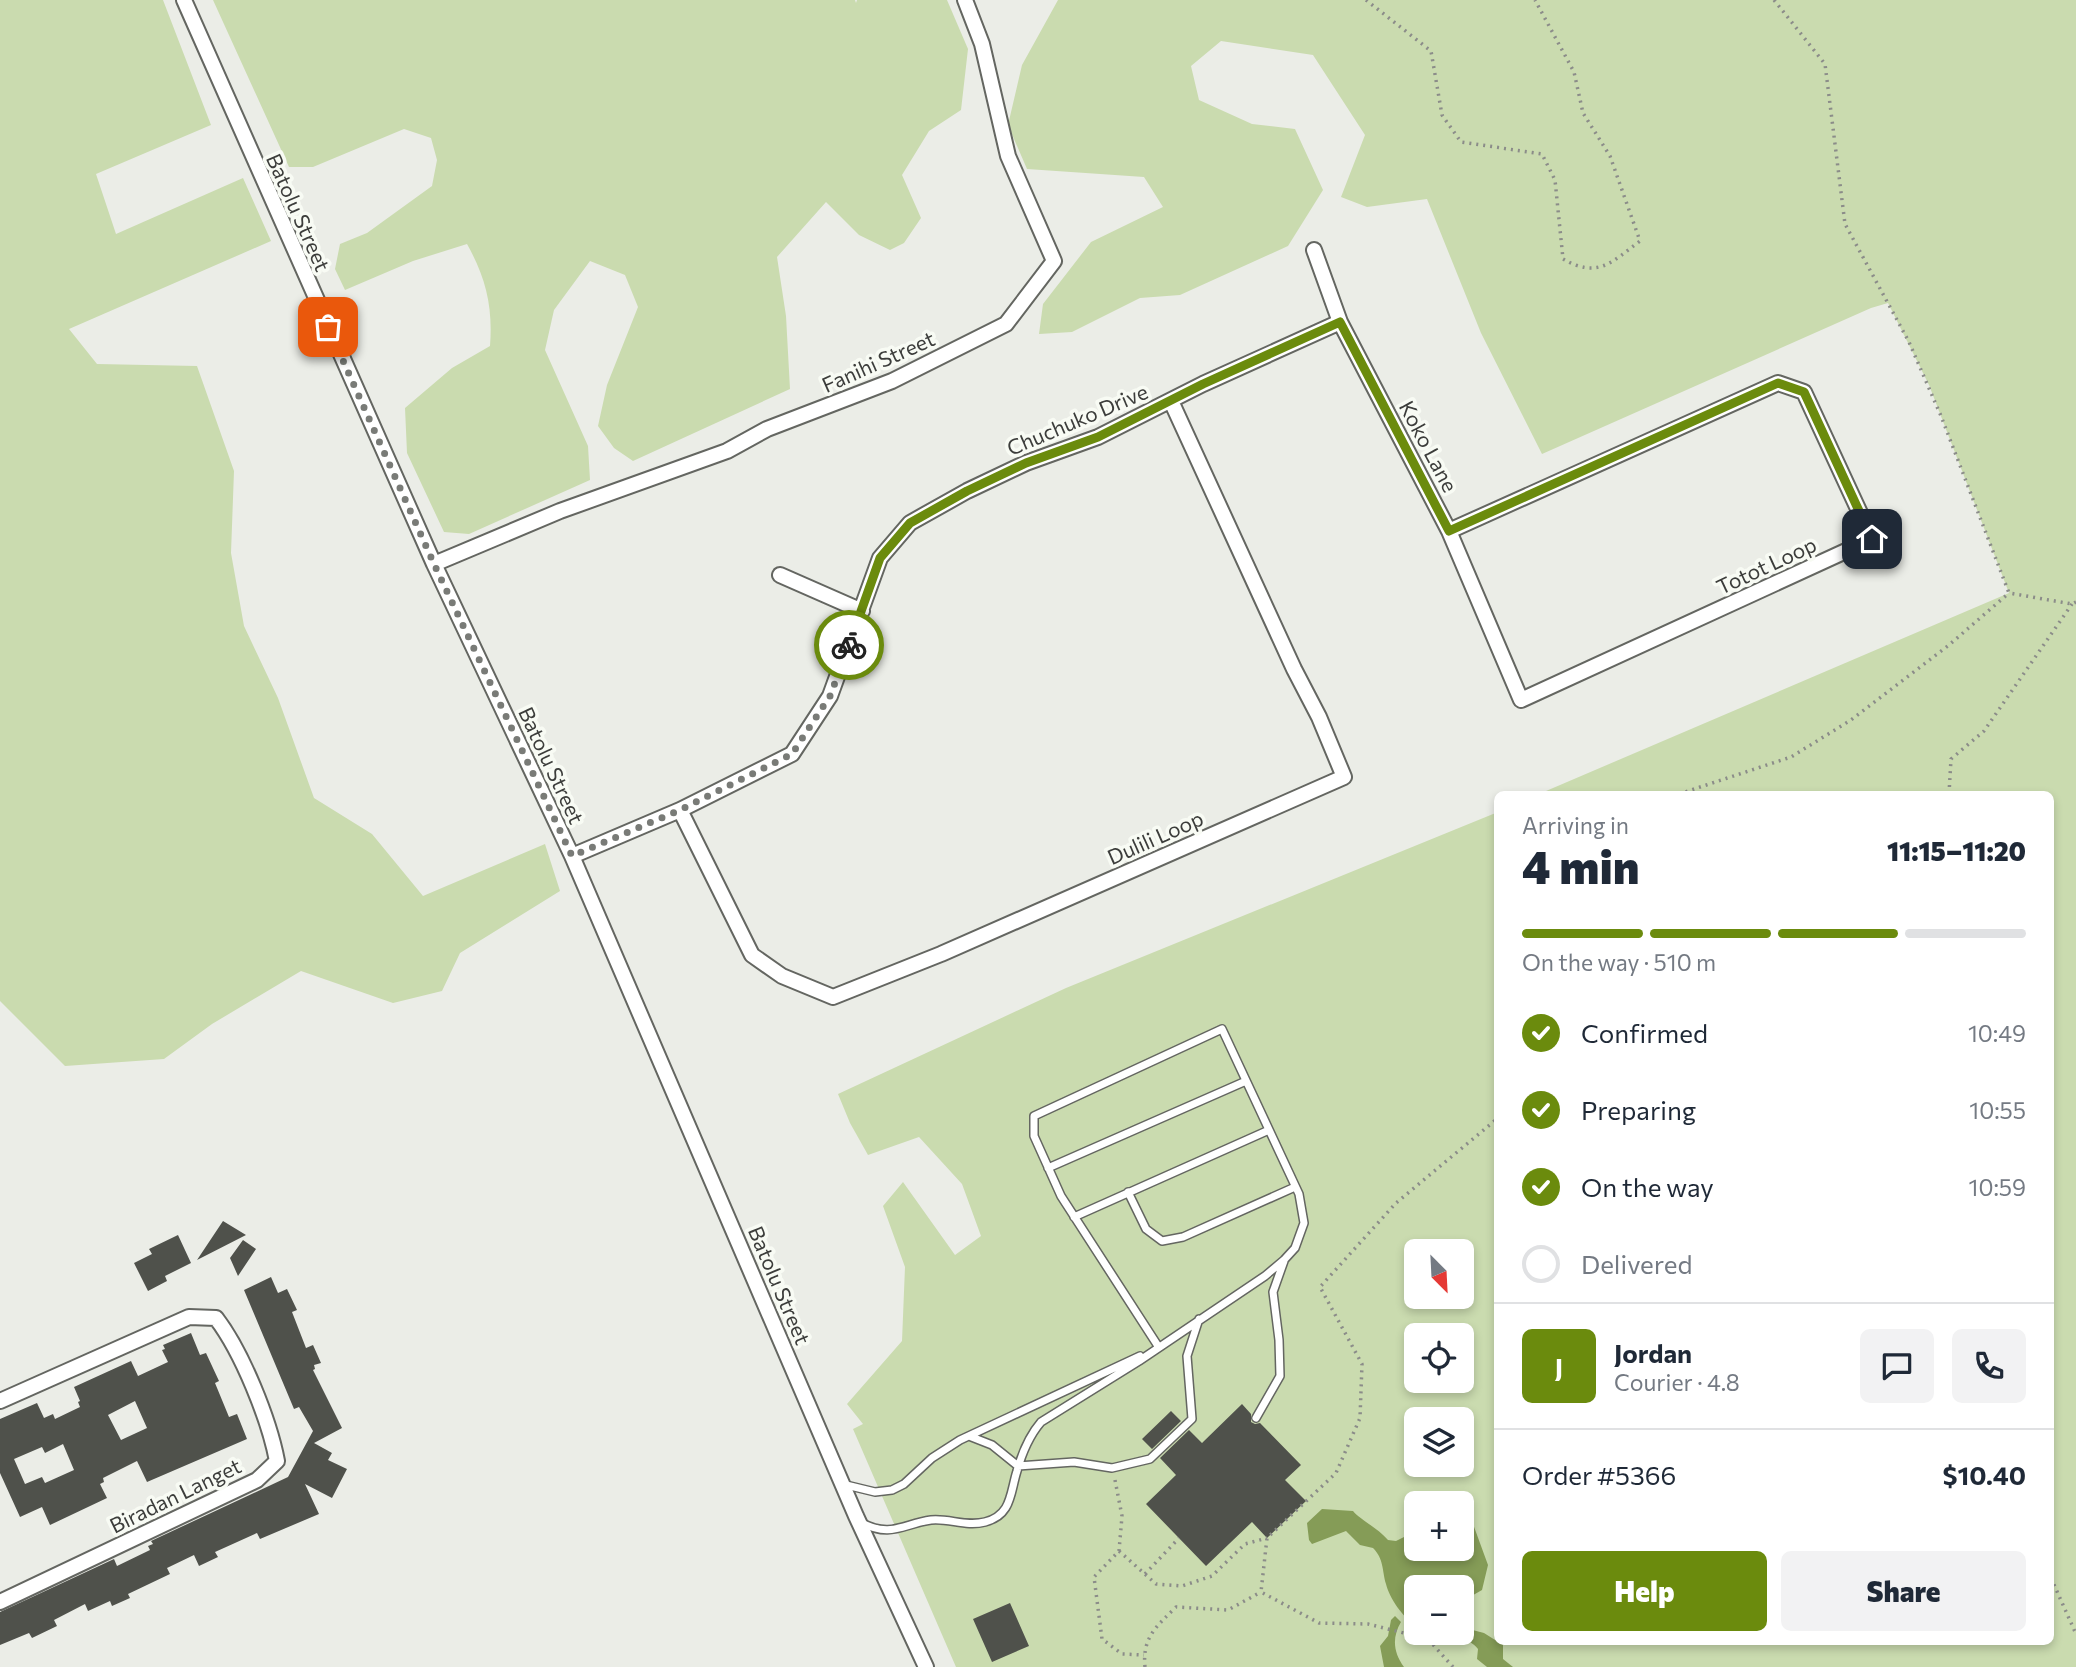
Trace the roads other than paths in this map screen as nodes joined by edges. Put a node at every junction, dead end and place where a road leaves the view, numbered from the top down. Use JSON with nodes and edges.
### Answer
{"nodes":[{"id":1,"x":184,"y":0,"type":"edge"},
{"id":2,"x":965,"y":0,"type":"edge"},
{"id":3,"x":1314,"y":250,"type":"dead end"},
{"id":4,"x":1340,"y":322,"type":"junction"},
{"id":5,"x":1171,"y":401,"type":"junction"},
{"id":6,"x":1449,"y":531,"type":"junction"},
{"id":7,"x":434,"y":564,"type":"junction"},
{"id":8,"x":780,"y":575,"type":"dead end"},
{"id":9,"x":862,"y":611,"type":"junction"},
{"id":10,"x":1521,"y":700,"type":"joint"},
{"id":11,"x":680,"y":810,"type":"junction"},
{"id":12,"x":572,"y":856,"type":"junction"},
{"id":13,"x":1246,"y":1081,"type":"junction"},
{"id":14,"x":1269,"y":1130,"type":"junction"},
{"id":15,"x":1048,"y":1168,"type":"junction"},
{"id":16,"x":1295,"y":1187,"type":"junction"},
{"id":17,"x":1128,"y":1192,"type":"junction"},
{"id":18,"x":1074,"y":1217,"type":"junction"},
{"id":19,"x":1284,"y":1260,"type":"junction"},
{"id":20,"x":1199,"y":1319,"type":"junction"},
{"id":21,"x":1168,"y":1341,"type":"junction"},
{"id":22,"x":1158,"y":1346,"type":"junction"},
{"id":23,"x":0,"y":1401,"type":"edge"},
{"id":24,"x":1256,"y":1418,"type":"dead end"},
{"id":25,"x":969,"y":1436,"type":"junction"},
{"id":26,"x":1018,"y":1466,"type":"junction"},
{"id":27,"x":842,"y":1484,"type":"junction"},
{"id":28,"x":859,"y":1521,"type":"junction"},
{"id":29,"x":0,"y":1602,"type":"edge"},
{"id":30,"x":926,"y":1667,"type":"edge"}],
"edges":[{"from":1,"to":7,"type":"street","name":"Batolu Street"},
{"from":2,"to":7,"type":"street","name":"Fanihi Street"},
{"from":3,"to":4,"type":"street","name":"Koko Lane"},
{"from":4,"to":5,"type":"street","name":"Chuchuko Drive"},
{"from":4,"to":6,"type":"street","name":"Koko Lane"},
{"from":5,"to":9,"type":"street","name":"Chuchuko Drive"},
{"from":5,"to":11,"type":"street","name":"Dulili Loop"},
{"from":6,"to":10,"type":"street","name":"Koko Lane"},
{"from":6,"to":10,"type":"street","name":"Totot Loop"},
{"from":7,"to":12,"type":"street","name":"Batolu Street"},
{"from":8,"to":9,"type":"street"},
{"from":9,"to":11,"type":"street","name":"Chuchuko Drive"},
{"from":11,"to":12,"type":"street","name":"Chuchuko Drive"},
{"from":12,"to":27,"type":"street","name":"Batolu Street"},
{"from":13,"to":14,"type":"lane"},
{"from":13,"to":15,"type":"lane"},
{"from":13,"to":15,"type":"lane"},
{"from":14,"to":16,"type":"lane"},
{"from":14,"to":17,"type":"lane"},
{"from":15,"to":18,"type":"lane"},
{"from":16,"to":17,"type":"lane"},
{"from":16,"to":19,"type":"lane"},
{"from":17,"to":18,"type":"lane"},
{"from":18,"to":22,"type":"lane"},
{"from":19,"to":20,"type":"lane"},
{"from":19,"to":24,"type":"lane"},
{"from":20,"to":21,"type":"lane"},
{"from":20,"to":26,"type":"lane"},
{"from":21,"to":22,"type":"lane"},
{"from":21,"to":26,"type":"lane"},
{"from":22,"to":25,"type":"lane"},
{"from":23,"to":29,"type":"street","name":"Biradan Langet"},
{"from":25,"to":26,"type":"lane"},
{"from":25,"to":27,"type":"lane"},
{"from":26,"to":28,"type":"lane"},
{"from":27,"to":28,"type":"street","name":"Batolu Street"},
{"from":28,"to":30,"type":"street","name":"Batolu Street"}]}
